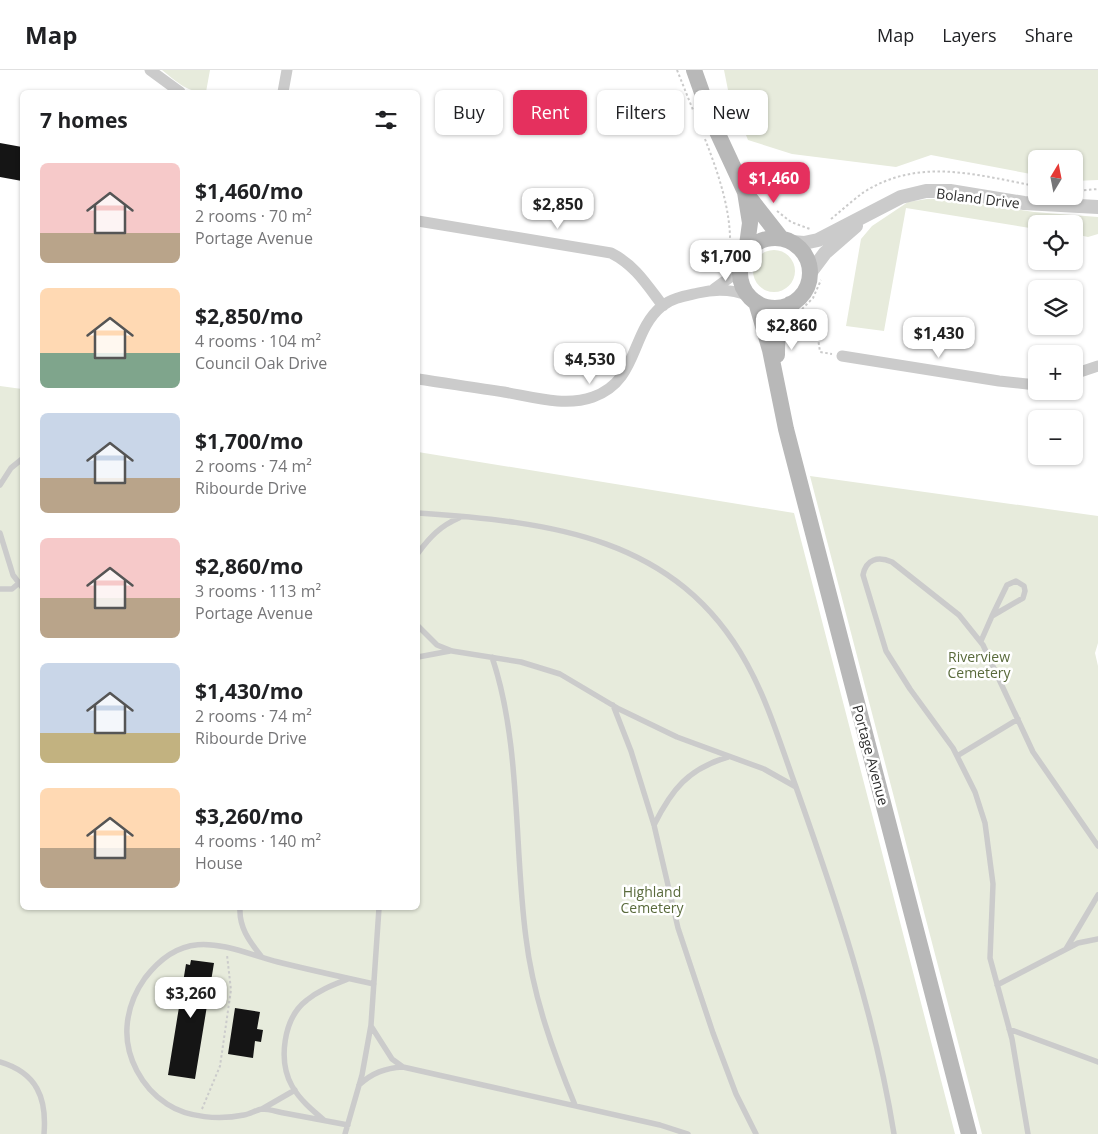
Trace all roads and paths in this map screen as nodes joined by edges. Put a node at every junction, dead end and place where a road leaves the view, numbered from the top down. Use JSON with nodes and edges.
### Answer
{"nodes":[{"id":1,"x":150,"y":70,"type":"edge"},
{"id":2,"x":287,"y":70,"type":"edge"},
{"id":3,"x":677,"y":70,"type":"edge"},
{"id":4,"x":694,"y":70,"type":"edge"},
{"id":5,"x":177,"y":90,"type":"edge"},
{"id":6,"x":283,"y":90,"type":"edge"},
{"id":7,"x":694,"y":112,"type":"edge"},
{"id":8,"x":704,"y":135,"type":"edge"},
{"id":9,"x":1098,"y":189,"type":"edge"},
{"id":10,"x":1083,"y":190,"type":"edge"},
{"id":11,"x":745,"y":192,"type":"junction"},
{"id":12,"x":1098,"y":206,"type":"edge"},
{"id":13,"x":774,"y":209,"type":"dead end"},
{"id":14,"x":864,"y":218,"type":"junction"},
{"id":15,"x":420,"y":221,"type":"edge"},
{"id":16,"x":814,"y":230,"type":"dead end"},
{"id":17,"x":786,"y":240,"type":"junction"},
{"id":18,"x":746,"y":252,"type":"junction"},
{"id":19,"x":732,"y":271,"type":"junction"},
{"id":20,"x":816,"y":272,"type":"junction"},
{"id":21,"x":714,"y":289,"type":"junction"},
{"id":22,"x":752,"y":299,"type":"junction"},
{"id":23,"x":663,"y":306,"type":"junction"},
{"id":24,"x":794,"y":312,"type":"junction"},
{"id":25,"x":842,"y":356,"type":"joint"},
{"id":26,"x":1098,"y":366,"type":"edge"},
{"id":27,"x":1083,"y":371,"type":"edge"},
{"id":28,"x":776,"y":375,"type":"junction"},
{"id":29,"x":420,"y":379,"type":"edge"},
{"id":30,"x":1028,"y":384,"type":"edge"},
{"id":31,"x":20,"y":461,"type":"edge"},
{"id":32,"x":0,"y":485,"type":"edge"},
{"id":33,"x":420,"y":513,"type":"edge"},
{"id":34,"x":461,"y":517,"type":"junction"},
{"id":35,"x":0,"y":533,"type":"edge"},
{"id":36,"x":420,"y":550,"type":"edge"},
{"id":37,"x":20,"y":583,"type":"edge"},
{"id":38,"x":20,"y":586,"type":"edge"},
{"id":39,"x":0,"y":589,"type":"edge"},
{"id":40,"x":992,"y":616,"type":"junction"},
{"id":41,"x":420,"y":628,"type":"edge"},
{"id":42,"x":981,"y":642,"type":"junction"},
{"id":43,"x":452,"y":651,"type":"junction"},
{"id":44,"x":420,"y":657,"type":"edge"},
{"id":45,"x":492,"y":657,"type":"junction"},
{"id":46,"x":613,"y":705,"type":"junction"},
{"id":47,"x":1018,"y":719,"type":"junction"},
{"id":48,"x":957,"y":756,"type":"junction"},
{"id":49,"x":729,"y":757,"type":"junction"},
{"id":50,"x":796,"y":787,"type":"junction"},
{"id":51,"x":654,"y":825,"type":"junction"},
{"id":52,"x":1098,"y":846,"type":"edge"},
{"id":53,"x":1098,"y":895,"type":"edge"},
{"id":54,"x":240,"y":910,"type":"edge"},
{"id":55,"x":379,"y":910,"type":"edge"},
{"id":56,"x":1098,"y":939,"type":"edge"},
{"id":57,"x":226,"y":946,"type":"junction"},
{"id":58,"x":1066,"y":949,"type":"junction"},
{"id":59,"x":261,"y":956,"type":"junction"},
{"id":60,"x":348,"y":978,"type":"junction"},
{"id":61,"x":374,"y":984,"type":"junction"},
{"id":62,"x":997,"y":985,"type":"junction"},
{"id":63,"x":371,"y":1025,"type":"junction"},
{"id":64,"x":1009,"y":1029,"type":"junction"},
{"id":65,"x":0,"y":1062,"type":"edge"},
{"id":66,"x":1098,"y":1062,"type":"edge"},
{"id":67,"x":402,"y":1067,"type":"junction"},
{"id":68,"x":359,"y":1085,"type":"junction"},
{"id":69,"x":295,"y":1090,"type":"junction"},
{"id":70,"x":575,"y":1105,"type":"junction"},
{"id":71,"x":262,"y":1109,"type":"junction"},
{"id":72,"x":200,"y":1115,"type":"junction"},
{"id":73,"x":324,"y":1120,"type":"junction"},
{"id":74,"x":348,"y":1125,"type":"junction"},
{"id":75,"x":44,"y":1134,"type":"edge"},
{"id":76,"x":345,"y":1134,"type":"edge"},
{"id":77,"x":688,"y":1134,"type":"edge"},
{"id":78,"x":756,"y":1134,"type":"edge"},
{"id":79,"x":894,"y":1134,"type":"edge"},
{"id":80,"x":969,"y":1134,"type":"edge"},
{"id":81,"x":1028,"y":1134,"type":"edge"}],
"edges":[{"from":1,"to":5,"type":"street"},
{"from":2,"to":6,"type":"street"},
{"from":3,"to":7,"type":"path"},
{"from":4,"to":11,"type":"main road"},
{"from":8,"to":19,"type":"path"},
{"from":9,"to":10,"type":"path"},
{"from":11,"to":17,"type":"main road"},
{"from":11,"to":18,"type":"main road"},
{"from":12,"to":14,"type":"street","name":"Boland Drive"},
{"from":13,"to":16,"type":"path"},
{"from":14,"to":17,"type":"street","name":"Boland Drive"},
{"from":14,"to":20,"type":"street","name":"Boland Drive"},
{"from":15,"to":23,"type":"street"},
{"from":17,"to":18,"type":"main road"},
{"from":17,"to":20,"type":"main road"},
{"from":18,"to":19,"type":"main road"},
{"from":19,"to":21,"type":"street"},
{"from":19,"to":22,"type":"main road"},
{"from":20,"to":24,"type":"main road"},
{"from":20,"to":24,"type":"path"},
{"from":21,"to":22,"type":"street"},
{"from":21,"to":23,"type":"street"},
{"from":22,"to":24,"type":"main road"},
{"from":22,"to":28,"type":"main road","name":"Portage Avenue"},
{"from":23,"to":29,"type":"street"},
{"from":24,"to":25,"type":"path"},
{"from":24,"to":28,"type":"main road","name":"Portage Avenue"},
{"from":25,"to":30,"type":"street"},
{"from":26,"to":27,"type":"street"},
{"from":28,"to":80,"type":"main road","name":"Portage Avenue"},
{"from":31,"to":32,"type":"lane"},
{"from":33,"to":34,"type":"lane"},
{"from":34,"to":36,"type":"lane"},
{"from":34,"to":50,"type":"lane"},
{"from":35,"to":37,"type":"lane"},
{"from":38,"to":39,"type":"lane"},
{"from":40,"to":40,"type":"lane"},
{"from":40,"to":42,"type":"lane"},
{"from":41,"to":43,"type":"lane"},
{"from":42,"to":47,"type":"lane"},
{"from":42,"to":48,"type":"lane"},
{"from":43,"to":44,"type":"lane"},
{"from":43,"to":45,"type":"lane"},
{"from":45,"to":46,"type":"lane"},
{"from":45,"to":70,"type":"lane"},
{"from":46,"to":49,"type":"lane"},
{"from":46,"to":51,"type":"lane"},
{"from":47,"to":48,"type":"lane"},
{"from":47,"to":52,"type":"lane"},
{"from":48,"to":62,"type":"lane"},
{"from":49,"to":50,"type":"lane"},
{"from":49,"to":51,"type":"lane"},
{"from":50,"to":79,"type":"lane"},
{"from":51,"to":78,"type":"lane"},
{"from":53,"to":58,"type":"lane"},
{"from":54,"to":59,"type":"lane"},
{"from":55,"to":61,"type":"lane"},
{"from":56,"to":58,"type":"lane"},
{"from":57,"to":59,"type":"lane"},
{"from":57,"to":72,"type":"path"},
{"from":57,"to":72,"type":"lane"},
{"from":58,"to":62,"type":"lane"},
{"from":59,"to":60,"type":"lane"},
{"from":60,"to":61,"type":"lane"},
{"from":60,"to":69,"type":"lane"},
{"from":61,"to":63,"type":"lane"},
{"from":62,"to":64,"type":"lane"},
{"from":63,"to":67,"type":"lane"},
{"from":63,"to":68,"type":"lane"},
{"from":64,"to":66,"type":"lane"},
{"from":64,"to":81,"type":"lane"},
{"from":65,"to":75,"type":"lane"},
{"from":67,"to":68,"type":"lane"},
{"from":67,"to":70,"type":"lane"},
{"from":68,"to":74,"type":"lane"},
{"from":69,"to":71,"type":"lane"},
{"from":69,"to":73,"type":"lane"},
{"from":70,"to":77,"type":"lane"},
{"from":71,"to":72,"type":"lane"},
{"from":71,"to":73,"type":"lane"},
{"from":73,"to":74,"type":"lane"},
{"from":74,"to":76,"type":"lane"}]}
